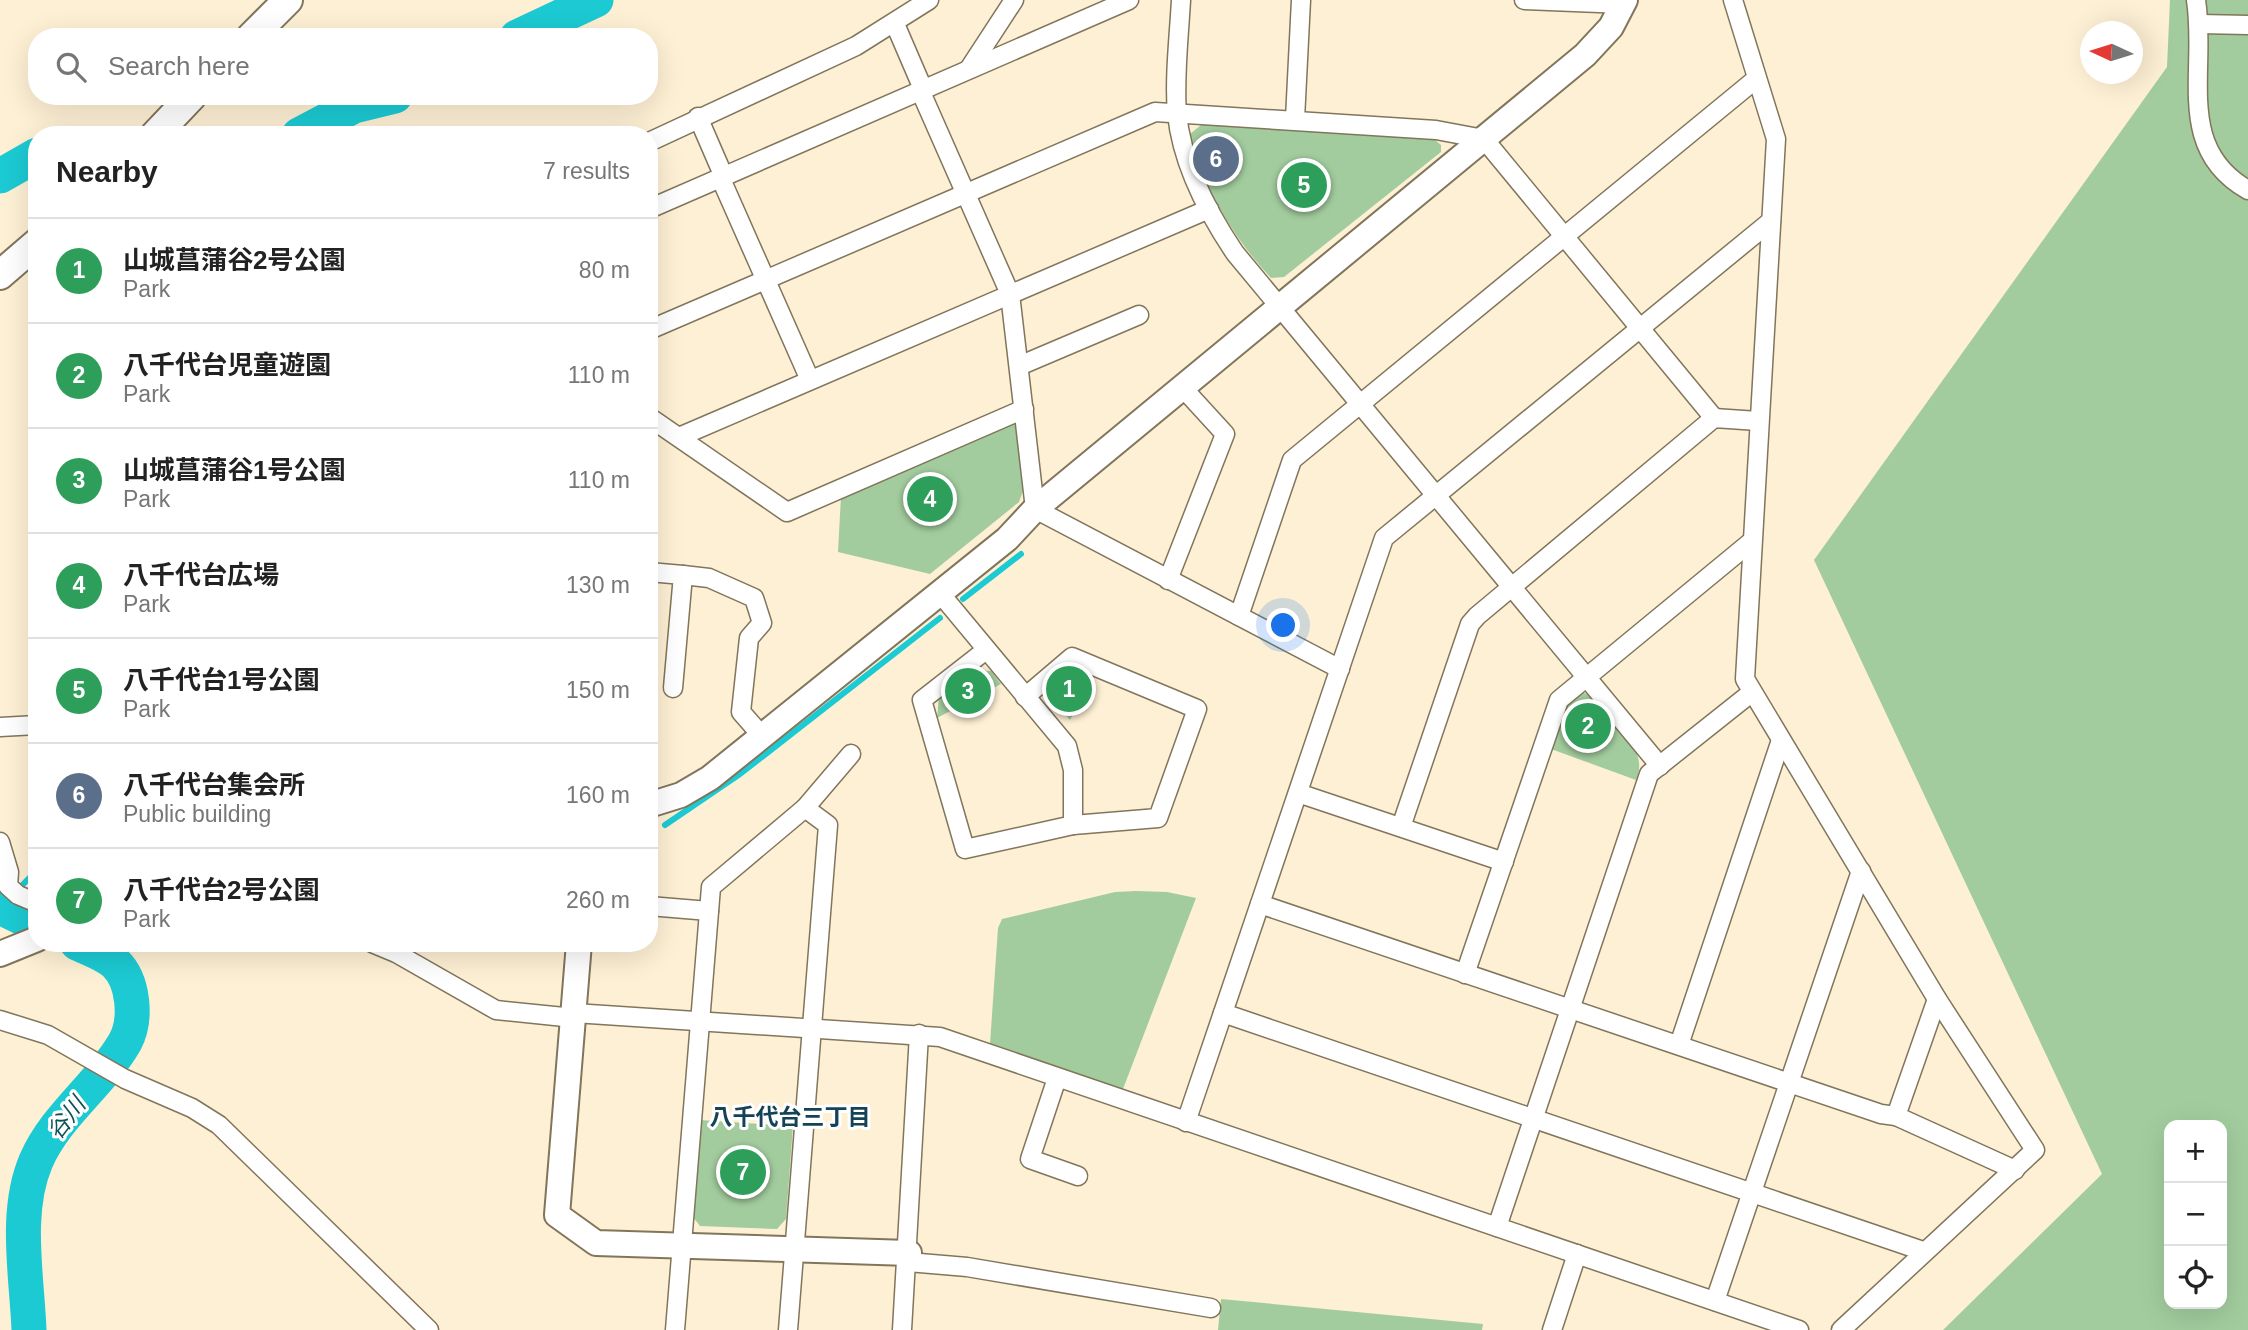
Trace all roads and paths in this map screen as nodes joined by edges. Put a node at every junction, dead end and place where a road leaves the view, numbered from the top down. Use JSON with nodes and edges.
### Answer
{"nodes":[{"id":1,"x":288,"y":0,"type":"edge"},
{"id":2,"x":929,"y":0,"type":"edge"},
{"id":3,"x":1014,"y":0,"type":"edge"},
{"id":4,"x":1129,"y":0,"type":"edge"},
{"id":5,"x":1181,"y":0,"type":"edge"},
{"id":6,"x":1301,"y":0,"type":"edge"},
{"id":7,"x":1524,"y":0,"type":"edge"},
{"id":8,"x":1733,"y":0,"type":"edge"},
{"id":9,"x":2196,"y":0,"type":"edge"},
{"id":10,"x":1552,"y":1,"type":"edge"},
{"id":11,"x":1624,"y":2,"type":"edge"},
{"id":12,"x":895,"y":24,"type":"junction"},
{"id":13,"x":2200,"y":24,"type":"junction"},
{"id":14,"x":2248,"y":25,"type":"edge"},
{"id":15,"x":260,"y":28,"type":"edge"},
{"id":16,"x":969,"y":69,"type":"junction"},
{"id":17,"x":1756,"y":79,"type":"junction"},
{"id":18,"x":921,"y":89,"type":"junction"},
{"id":19,"x":183,"y":105,"type":"edge"},
{"id":20,"x":1177,"y":113,"type":"junction"},
{"id":21,"x":698,"y":117,"type":"junction"},
{"id":22,"x":1295,"y":119,"type":"junction"},
{"id":23,"x":164,"y":126,"type":"edge"},
{"id":24,"x":658,"y":137,"type":"edge"},
{"id":25,"x":1484,"y":139,"type":"junction"},
{"id":26,"x":723,"y":178,"type":"junction"},
{"id":27,"x":2248,"y":190,"type":"edge"},
{"id":28,"x":964,"y":194,"type":"junction"},
{"id":29,"x":658,"y":205,"type":"edge"},
{"id":30,"x":1209,"y":209,"type":"junction"},
{"id":31,"x":1771,"y":221,"type":"junction"},
{"id":32,"x":1565,"y":237,"type":"junction"},
{"id":33,"x":28,"y":251,"type":"edge"},
{"id":34,"x":0,"y":275,"type":"edge"},
{"id":35,"x":766,"y":279,"type":"junction"},
{"id":36,"x":1010,"y":294,"type":"junction"},
{"id":37,"x":1280,"y":306,"type":"junction"},
{"id":38,"x":1139,"y":315,"type":"dead end"},
{"id":39,"x":658,"y":326,"type":"edge"},
{"id":40,"x":1640,"y":329,"type":"junction"},
{"id":41,"x":1019,"y":366,"type":"junction"},
{"id":42,"x":810,"y":380,"type":"junction"},
{"id":43,"x":1182,"y":387,"type":"junction"},
{"id":44,"x":1362,"y":405,"type":"junction"},
{"id":45,"x":1024,"y":409,"type":"junction"},
{"id":46,"x":1714,"y":418,"type":"junction"},
{"id":47,"x":1758,"y":421,"type":"junction"},
{"id":48,"x":658,"y":423,"type":"edge"},
{"id":49,"x":679,"y":437,"type":"junction"},
{"id":50,"x":1437,"y":495,"type":"junction"},
{"id":51,"x":1035,"y":509,"type":"junction"},
{"id":52,"x":1752,"y":541,"type":"junction"},
{"id":53,"x":658,"y":573,"type":"edge"},
{"id":54,"x":683,"y":575,"type":"junction"},
{"id":55,"x":1168,"y":580,"type":"junction"},
{"id":56,"x":1511,"y":585,"type":"junction"},
{"id":57,"x":939,"y":592,"type":"junction"},
{"id":58,"x":1240,"y":616,"type":"junction"},
{"id":59,"x":986,"y":650,"type":"junction"},
{"id":60,"x":1340,"y":669,"type":"junction"},
{"id":61,"x":1587,"y":676,"type":"junction"},
{"id":62,"x":673,"y":688,"type":"dead end"},
{"id":63,"x":1751,"y":693,"type":"junction"},
{"id":64,"x":1025,"y":697,"type":"junction"},
{"id":65,"x":28,"y":725,"type":"edge"},
{"id":66,"x":0,"y":727,"type":"edge"},
{"id":67,"x":762,"y":736,"type":"junction"},
{"id":68,"x":1781,"y":740,"type":"junction"},
{"id":69,"x":851,"y":754,"type":"dead end"},
{"id":70,"x":1660,"y":766,"type":"junction"},
{"id":71,"x":1298,"y":793,"type":"junction"},
{"id":72,"x":658,"y":802,"type":"edge"},
{"id":73,"x":805,"y":808,"type":"junction"},
{"id":74,"x":1073,"y":825,"type":"junction"},
{"id":75,"x":1401,"y":827,"type":"junction"},
{"id":76,"x":0,"y":842,"type":"edge"},
{"id":77,"x":1504,"y":862,"type":"junction"},
{"id":78,"x":1861,"y":871,"type":"junction"},
{"id":79,"x":28,"y":898,"type":"edge"},
{"id":80,"x":1260,"y":904,"type":"junction"},
{"id":81,"x":658,"y":907,"type":"edge"},
{"id":82,"x":709,"y":911,"type":"junction"},
{"id":83,"x":394,"y":952,"type":"edge"},
{"id":84,"x":578,"y":952,"type":"edge"},
{"id":85,"x":1465,"y":974,"type":"junction"},
{"id":86,"x":1937,"y":999,"type":"junction"},
{"id":87,"x":1570,"y":1009,"type":"junction"},
{"id":88,"x":1223,"y":1013,"type":"junction"},
{"id":89,"x":574,"y":1016,"type":"junction"},
{"id":90,"x":0,"y":1020,"type":"edge"},
{"id":91,"x":700,"y":1021,"type":"junction"},
{"id":92,"x":811,"y":1027,"type":"junction"},
{"id":93,"x":919,"y":1034,"type":"junction"},
{"id":94,"x":1679,"y":1045,"type":"junction"},
{"id":95,"x":1057,"y":1079,"type":"junction"},
{"id":96,"x":1788,"y":1083,"type":"junction"},
{"id":97,"x":1896,"y":1116,"type":"junction"},
{"id":98,"x":1534,"y":1118,"type":"junction"},
{"id":99,"x":1186,"y":1122,"type":"junction"},
{"id":100,"x":2015,"y":1170,"type":"junction"},
{"id":101,"x":1078,"y":1177,"type":"dead end"},
{"id":102,"x":1751,"y":1191,"type":"junction"},
{"id":103,"x":1497,"y":1227,"type":"junction"},
{"id":104,"x":681,"y":1245,"type":"junction"},
{"id":105,"x":794,"y":1248,"type":"junction"},
{"id":106,"x":1923,"y":1251,"type":"junction"},
{"id":107,"x":1577,"y":1254,"type":"junction"},
{"id":108,"x":909,"y":1257,"type":"junction"},
{"id":109,"x":1715,"y":1301,"type":"junction"},
{"id":110,"x":1211,"y":1308,"type":"dead end"},
{"id":111,"x":429,"y":1330,"type":"edge"},
{"id":112,"x":675,"y":1330,"type":"edge"},
{"id":113,"x":788,"y":1330,"type":"edge"},
{"id":114,"x":902,"y":1330,"type":"edge"},
{"id":115,"x":1552,"y":1330,"type":"edge"},
{"id":116,"x":1799,"y":1330,"type":"edge"},
{"id":117,"x":1841,"y":1330,"type":"edge"}],
"edges":[{"from":1,"to":15,"type":"main road"},
{"from":2,"to":12,"type":"street"},
{"from":3,"to":16,"type":"street"},
{"from":4,"to":16,"type":"street"},
{"from":5,"to":20,"type":"street"},
{"from":6,"to":22,"type":"street"},
{"from":7,"to":10,"type":"street"},
{"from":8,"to":17,"type":"street"},
{"from":9,"to":13,"type":"street"},
{"from":10,"to":11,"type":"street"},
{"from":11,"to":25,"type":"street"},
{"from":12,"to":18,"type":"street"},
{"from":12,"to":21,"type":"street"},
{"from":13,"to":14,"type":"street"},
{"from":13,"to":27,"type":"street"},
{"from":16,"to":18,"type":"street"},
{"from":17,"to":31,"type":"street"},
{"from":17,"to":32,"type":"street"},
{"from":18,"to":26,"type":"street"},
{"from":18,"to":28,"type":"street"},
{"from":19,"to":23,"type":"main road"},
{"from":20,"to":22,"type":"street"},
{"from":20,"to":28,"type":"street"},
{"from":20,"to":30,"type":"street"},
{"from":21,"to":24,"type":"street"},
{"from":21,"to":26,"type":"street"},
{"from":22,"to":25,"type":"street"},
{"from":25,"to":32,"type":"street"},
{"from":25,"to":37,"type":"street"},
{"from":26,"to":29,"type":"street"},
{"from":26,"to":35,"type":"street"},
{"from":28,"to":35,"type":"street"},
{"from":28,"to":36,"type":"street"},
{"from":30,"to":36,"type":"street"},
{"from":30,"to":37,"type":"street"},
{"from":31,"to":40,"type":"street"},
{"from":31,"to":47,"type":"street"},
{"from":32,"to":40,"type":"street"},
{"from":32,"to":44,"type":"street"},
{"from":33,"to":34,"type":"main road"},
{"from":35,"to":39,"type":"street"},
{"from":35,"to":42,"type":"street"},
{"from":36,"to":41,"type":"street"},
{"from":36,"to":42,"type":"street"},
{"from":37,"to":43,"type":"street"},
{"from":37,"to":44,"type":"street"},
{"from":38,"to":41,"type":"street"},
{"from":40,"to":46,"type":"street"},
{"from":40,"to":50,"type":"street"},
{"from":41,"to":45,"type":"street"},
{"from":42,"to":49,"type":"street"},
{"from":43,"to":51,"type":"street"},
{"from":43,"to":55,"type":"street"},
{"from":44,"to":50,"type":"street"},
{"from":44,"to":58,"type":"street"},
{"from":45,"to":49,"type":"street"},
{"from":45,"to":51,"type":"street"},
{"from":46,"to":47,"type":"street"},
{"from":46,"to":56,"type":"street"},
{"from":47,"to":52,"type":"street"},
{"from":48,"to":49,"type":"street"},
{"from":50,"to":56,"type":"street"},
{"from":50,"to":60,"type":"street"},
{"from":51,"to":55,"type":"street"},
{"from":51,"to":57,"type":"street"},
{"from":52,"to":61,"type":"street"},
{"from":52,"to":63,"type":"street"},
{"from":53,"to":54,"type":"street"},
{"from":54,"to":62,"type":"street"},
{"from":54,"to":67,"type":"street"},
{"from":55,"to":58,"type":"street"},
{"from":56,"to":61,"type":"street"},
{"from":56,"to":75,"type":"street"},
{"from":57,"to":59,"type":"street"},
{"from":57,"to":67,"type":"street"},
{"from":58,"to":60,"type":"street"},
{"from":59,"to":64,"type":"street"},
{"from":59,"to":74,"type":"street"},
{"from":60,"to":71,"type":"street"},
{"from":61,"to":70,"type":"street"},
{"from":61,"to":77,"type":"street"},
{"from":63,"to":68,"type":"street"},
{"from":63,"to":70,"type":"street"},
{"from":64,"to":74,"type":"street"},
{"from":64,"to":74,"type":"street"},
{"from":65,"to":66,"type":"street"},
{"from":67,"to":72,"type":"street"},
{"from":68,"to":78,"type":"street"},
{"from":68,"to":94,"type":"street"},
{"from":69,"to":73,"type":"street"},
{"from":70,"to":87,"type":"street"},
{"from":71,"to":75,"type":"street"},
{"from":71,"to":80,"type":"street"},
{"from":73,"to":82,"type":"street"},
{"from":73,"to":92,"type":"street"},
{"from":75,"to":77,"type":"street"},
{"from":76,"to":79,"type":"street"},
{"from":77,"to":85,"type":"street"},
{"from":78,"to":86,"type":"street"},
{"from":78,"to":96,"type":"street"},
{"from":80,"to":85,"type":"street"},
{"from":80,"to":88,"type":"street"},
{"from":81,"to":82,"type":"street"},
{"from":82,"to":91,"type":"street"},
{"from":83,"to":89,"type":"street"},
{"from":84,"to":89,"type":"street"},
{"from":85,"to":87,"type":"street"},
{"from":86,"to":97,"type":"street"},
{"from":86,"to":100,"type":"street"},
{"from":87,"to":94,"type":"street"},
{"from":87,"to":98,"type":"street"},
{"from":88,"to":98,"type":"street"},
{"from":88,"to":99,"type":"street"},
{"from":89,"to":91,"type":"street"},
{"from":89,"to":104,"type":"street"},
{"from":90,"to":111,"type":"street"},
{"from":91,"to":92,"type":"street"},
{"from":91,"to":104,"type":"street"},
{"from":92,"to":93,"type":"street"},
{"from":92,"to":105,"type":"street"},
{"from":93,"to":95,"type":"street"},
{"from":93,"to":108,"type":"street"},
{"from":94,"to":96,"type":"street"},
{"from":95,"to":99,"type":"street"},
{"from":95,"to":101,"type":"street"},
{"from":96,"to":97,"type":"street"},
{"from":96,"to":102,"type":"street"},
{"from":97,"to":100,"type":"street"},
{"from":98,"to":102,"type":"street"},
{"from":98,"to":103,"type":"street"},
{"from":99,"to":103,"type":"street"},
{"from":100,"to":106,"type":"street"},
{"from":102,"to":106,"type":"street"},
{"from":102,"to":109,"type":"street"},
{"from":103,"to":107,"type":"street"},
{"from":104,"to":105,"type":"street"},
{"from":104,"to":112,"type":"street"},
{"from":105,"to":108,"type":"street"},
{"from":105,"to":113,"type":"street"},
{"from":106,"to":117,"type":"street"},
{"from":107,"to":109,"type":"street"},
{"from":107,"to":115,"type":"street"},
{"from":108,"to":110,"type":"street"},
{"from":108,"to":114,"type":"street"},
{"from":109,"to":116,"type":"street"}]}
